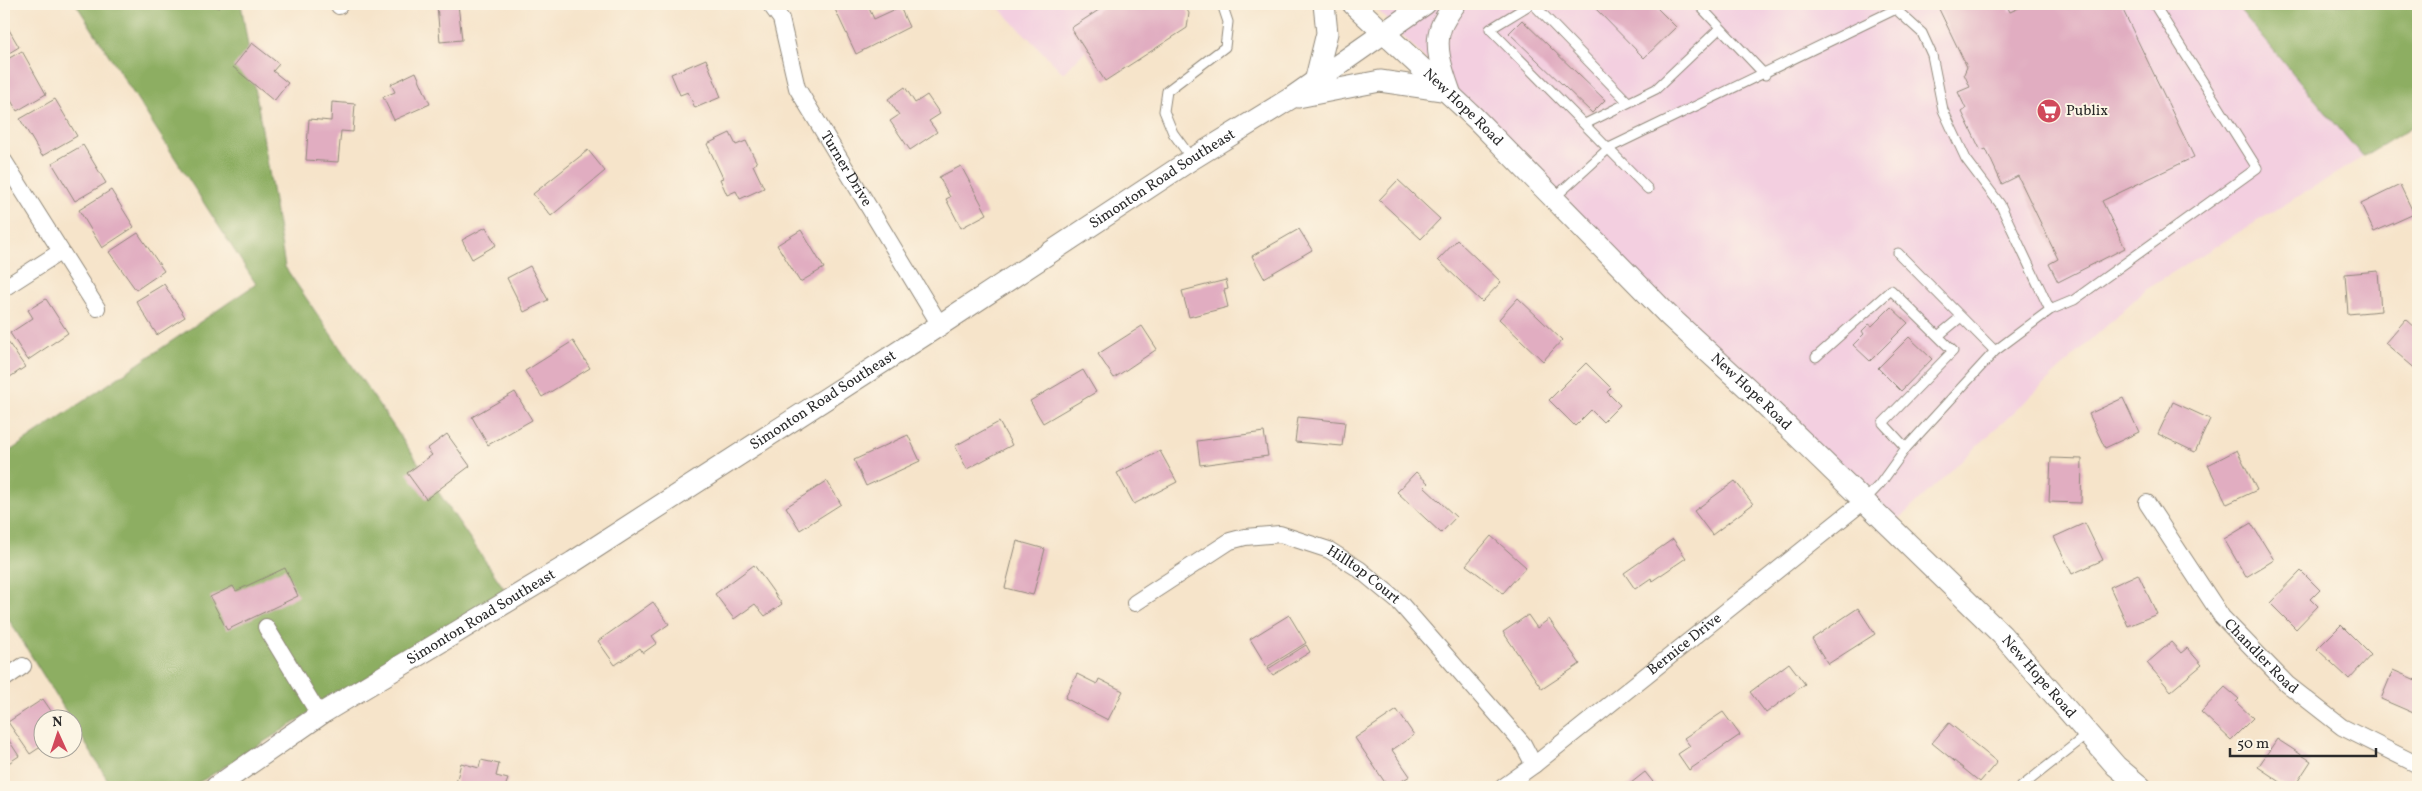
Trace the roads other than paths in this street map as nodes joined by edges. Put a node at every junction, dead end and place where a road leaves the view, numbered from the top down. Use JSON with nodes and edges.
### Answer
{"nodes":[{"id":1,"x":770,"y":4,"type":"edge"},
{"id":2,"x":1222,"y":4,"type":"edge"},
{"id":3,"x":1324,"y":4,"type":"edge"},
{"id":4,"x":1353,"y":4,"type":"edge"},
{"id":5,"x":1425,"y":4,"type":"edge"},
{"id":6,"x":1455,"y":4,"type":"edge"},
{"id":7,"x":1532,"y":4,"type":"edge"},
{"id":8,"x":1698,"y":4,"type":"edge"},
{"id":9,"x":2154,"y":4,"type":"edge"},
{"id":10,"x":1893,"y":6,"type":"edge"},
{"id":11,"x":1720,"y":28,"type":"junction"},
{"id":12,"x":1383,"y":33,"type":"junction"},
{"id":13,"x":1765,"y":74,"type":"junction"},
{"id":14,"x":1315,"y":82,"type":"junction"},
{"id":15,"x":1447,"y":94,"type":"junction"},
{"id":16,"x":1291,"y":98,"type":"junction"},
{"id":17,"x":1628,"y":102,"type":"junction"},
{"id":18,"x":1585,"y":124,"type":"junction"},
{"id":19,"x":1609,"y":148,"type":"junction"},
{"id":20,"x":1192,"y":159,"type":"junction"},
{"id":21,"x":4,"y":161,"type":"edge"},
{"id":22,"x":1648,"y":189,"type":"dead end"},
{"id":23,"x":1553,"y":199,"type":"junction"},
{"id":24,"x":60,"y":252,"type":"junction"},
{"id":25,"x":1898,"y":253,"type":"dead end"},
{"id":26,"x":4,"y":288,"type":"edge"},
{"id":27,"x":97,"y":308,"type":"dead end"},
{"id":28,"x":2050,"y":310,"type":"junction"},
{"id":29,"x":1960,"y":317,"type":"junction"},
{"id":30,"x":940,"y":325,"type":"junction"},
{"id":31,"x":1938,"y":336,"type":"junction"},
{"id":32,"x":1995,"y":350,"type":"junction"},
{"id":33,"x":1816,"y":357,"type":"dead end"},
{"id":34,"x":1906,"y":448,"type":"junction"},
{"id":35,"x":1865,"y":500,"type":"junction"},
{"id":36,"x":2147,"y":503,"type":"dead end"},
{"id":37,"x":1135,"y":603,"type":"dead end"},
{"id":38,"x":266,"y":627,"type":"dead end"},
{"id":39,"x":23,"y":666,"type":"dead end"},
{"id":40,"x":4,"y":679,"type":"edge"},
{"id":41,"x":320,"y":716,"type":"junction"},
{"id":42,"x":2088,"y":734,"type":"junction"},
{"id":43,"x":1534,"y":765,"type":"junction"},
{"id":44,"x":2418,"y":765,"type":"edge"},
{"id":45,"x":216,"y":787,"type":"edge"},
{"id":46,"x":1504,"y":787,"type":"edge"},
{"id":47,"x":2020,"y":787,"type":"edge"},
{"id":48,"x":2142,"y":787,"type":"edge"}],
"edges":[{"from":1,"to":30,"type":"street","name":"Turner Drive"},
{"from":2,"to":20,"type":"lane"},
{"from":3,"to":14,"type":"street"},
{"from":4,"to":12,"type":"street","name":"New Hope Road"},
{"from":5,"to":12,"type":"street","name":"Simonton Road Southeast"},
{"from":6,"to":15,"type":"street"},
{"from":7,"to":17,"type":"lane"},
{"from":7,"to":18,"type":"lane"},
{"from":8,"to":11,"type":"lane"},
{"from":9,"to":28,"type":"lane"},
{"from":10,"to":13,"type":"lane"},
{"from":10,"to":28,"type":"lane"},
{"from":11,"to":13,"type":"lane"},
{"from":11,"to":17,"type":"lane"},
{"from":12,"to":14,"type":"street","name":"Simonton Road Southeast"},
{"from":12,"to":15,"type":"street","name":"New Hope Road"},
{"from":13,"to":19,"type":"lane"},
{"from":14,"to":16,"type":"street","name":"Simonton Road Southeast"},
{"from":15,"to":16,"type":"street"},
{"from":15,"to":23,"type":"street","name":"New Hope Road"},
{"from":16,"to":20,"type":"street","name":"Simonton Road Southeast"},
{"from":17,"to":18,"type":"lane"},
{"from":18,"to":19,"type":"lane"},
{"from":19,"to":22,"type":"lane"},
{"from":19,"to":23,"type":"lane"},
{"from":20,"to":30,"type":"street","name":"Simonton Road Southeast"},
{"from":21,"to":24,"type":"street"},
{"from":23,"to":35,"type":"street","name":"New Hope Road"},
{"from":24,"to":26,"type":"street"},
{"from":24,"to":27,"type":"street"},
{"from":25,"to":29,"type":"lane"},
{"from":28,"to":32,"type":"lane"},
{"from":29,"to":31,"type":"lane"},
{"from":29,"to":32,"type":"lane"},
{"from":30,"to":41,"type":"street","name":"Simonton Road Southeast"},
{"from":31,"to":33,"type":"lane"},
{"from":31,"to":34,"type":"lane"},
{"from":32,"to":34,"type":"lane"},
{"from":34,"to":35,"type":"lane"},
{"from":35,"to":42,"type":"street","name":"New Hope Road"},
{"from":35,"to":43,"type":"street","name":"Bernice Drive"},
{"from":36,"to":44,"type":"street","name":"Chandler Road"},
{"from":37,"to":43,"type":"street","name":"Hilltop Court"},
{"from":38,"to":41,"type":"street"},
{"from":39,"to":40,"type":"street"},
{"from":41,"to":45,"type":"street","name":"Simonton Road Southeast"},
{"from":42,"to":47,"type":"lane"},
{"from":42,"to":48,"type":"street","name":"New Hope Road"},
{"from":43,"to":46,"type":"street","name":"Bernice Drive"}]}
